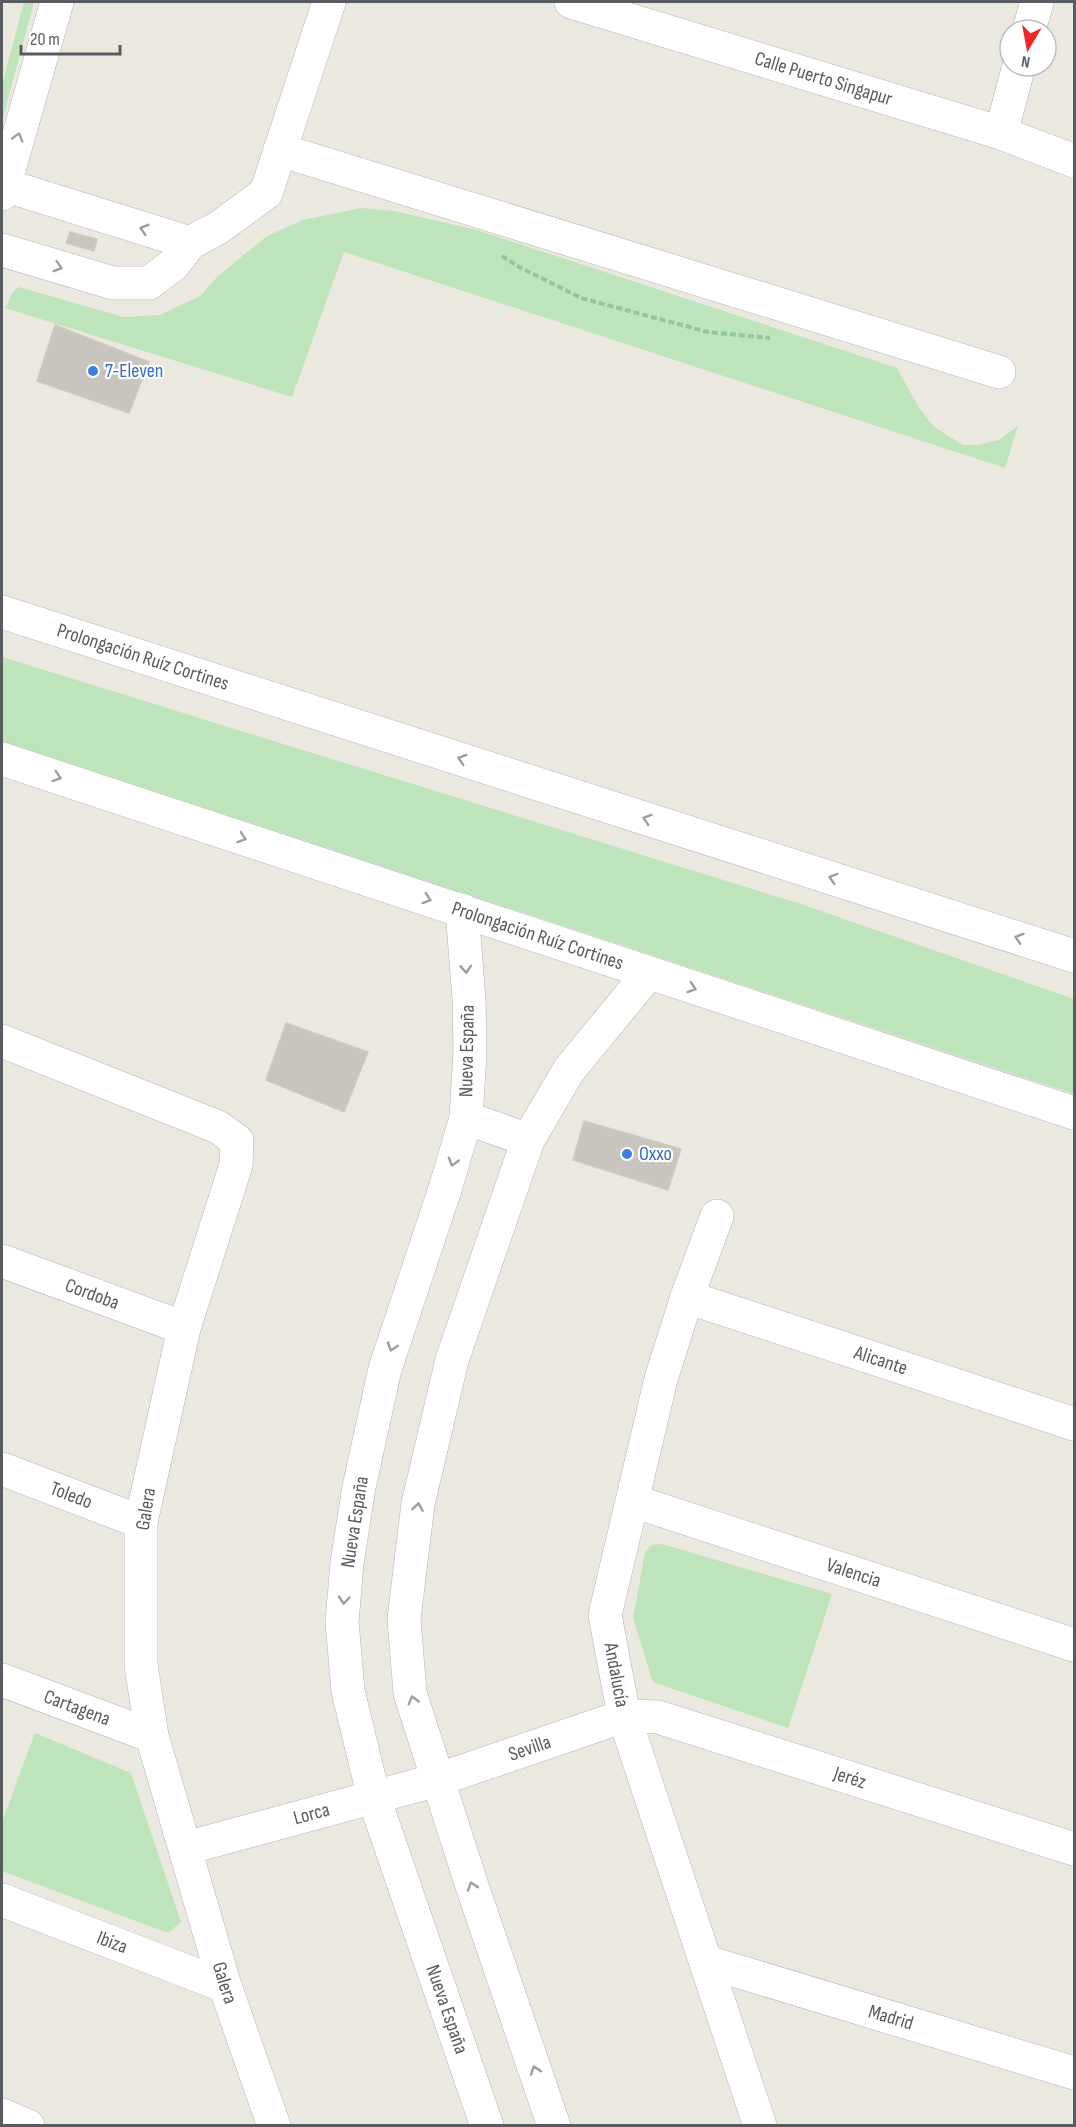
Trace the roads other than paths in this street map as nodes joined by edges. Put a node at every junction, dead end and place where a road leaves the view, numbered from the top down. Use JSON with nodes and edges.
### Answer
{"nodes":[{"id":1,"x":57,"y":2,"type":"edge"},
{"id":2,"x":329,"y":2,"type":"edge"},
{"id":3,"x":571,"y":2,"type":"edge"},
{"id":4,"x":1037,"y":2,"type":"edge"},
{"id":5,"x":1032,"y":18,"type":"edge"},
{"id":6,"x":1016,"y":78,"type":"edge"},
{"id":7,"x":1001,"y":133,"type":"junction"},
{"id":8,"x":280,"y":150,"type":"junction"},
{"id":9,"x":1074,"y":161,"type":"edge"},
{"id":10,"x":3,"y":189,"type":"edge"},
{"id":11,"x":204,"y":236,"type":"junction"},
{"id":12,"x":2,"y":250,"type":"edge"},
{"id":13,"x":999,"y":372,"type":"dead end"},
{"id":14,"x":2,"y":612,"type":"edge"},
{"id":15,"x":2,"y":759,"type":"edge"},
{"id":16,"x":462,"y":910,"type":"junction"},
{"id":17,"x":1074,"y":956,"type":"edge"},
{"id":18,"x":648,"y":974,"type":"junction"},
{"id":19,"x":2,"y":1041,"type":"edge"},
{"id":20,"x":1074,"y":1113,"type":"edge"},
{"id":21,"x":466,"y":1118,"type":"junction"},
{"id":22,"x":528,"y":1140,"type":"junction"},
{"id":23,"x":717,"y":1216,"type":"dead end"},
{"id":24,"x":2,"y":1261,"type":"edge"},
{"id":25,"x":687,"y":1296,"type":"junction"},
{"id":26,"x":184,"y":1328,"type":"junction"},
{"id":27,"x":1074,"y":1424,"type":"edge"},
{"id":28,"x":2,"y":1469,"type":"edge"},
{"id":29,"x":633,"y":1501,"type":"junction"},
{"id":30,"x":141,"y":1522,"type":"junction"},
{"id":31,"x":1074,"y":1645,"type":"edge"},
{"id":32,"x":2,"y":1680,"type":"edge"},
{"id":33,"x":624,"y":1716,"type":"junction"},
{"id":34,"x":152,"y":1736,"type":"junction"},
{"id":35,"x":437,"y":1780,"type":"junction"},
{"id":36,"x":374,"y":1798,"type":"junction"},
{"id":37,"x":186,"y":1848,"type":"junction"},
{"id":38,"x":1074,"y":1849,"type":"edge"},
{"id":39,"x":2,"y":1900,"type":"edge"},
{"id":40,"x":707,"y":1962,"type":"junction"},
{"id":41,"x":225,"y":1986,"type":"junction"},
{"id":42,"x":1074,"y":2073,"type":"edge"},
{"id":43,"x":2,"y":2115,"type":"edge"},
{"id":44,"x":28,"y":2126,"type":"edge"},
{"id":45,"x":274,"y":2126,"type":"edge"},
{"id":46,"x":487,"y":2126,"type":"edge"},
{"id":47,"x":554,"y":2126,"type":"edge"},
{"id":48,"x":760,"y":2126,"type":"edge"}],
"edges":[{"from":10,"to":1,"type":"street","one_way":true},
{"from":2,"to":8,"type":"street"},
{"from":3,"to":7,"type":"street","name":"Calle Puerto Singapur"},
{"from":4,"to":5,"type":"street"},
{"from":6,"to":7,"type":"street"},
{"from":7,"to":9,"type":"street","name":"Calle Puerto Singapur"},
{"from":8,"to":11,"type":"street"},
{"from":8,"to":13,"type":"street"},
{"from":11,"to":10,"type":"street","one_way":true},
{"from":12,"to":11,"type":"street","one_way":true},
{"from":17,"to":14,"type":"street","name":"Prolongación Ruíz Cortines","one_way":true},
{"from":15,"to":16,"type":"street","name":"Prolongación Ruíz Cortines","one_way":true},
{"from":16,"to":18,"type":"street","name":"Prolongación Ruíz Cortines"},
{"from":16,"to":21,"type":"street","name":"Nueva España","one_way":true},
{"from":18,"to":20,"type":"street","name":"Prolongación Ruíz Cortines","one_way":true},
{"from":18,"to":22,"type":"street"},
{"from":19,"to":26,"type":"street","name":"Galera"},
{"from":21,"to":22,"type":"street"},
{"from":21,"to":36,"type":"street","name":"Nueva España","one_way":true},
{"from":35,"to":22,"type":"street","one_way":true},
{"from":23,"to":25,"type":"street","name":"Andalucía"},
{"from":24,"to":26,"type":"street","name":"Cordoba"},
{"from":25,"to":27,"type":"street","name":"Alicante"},
{"from":25,"to":29,"type":"street","name":"Andalucía"},
{"from":26,"to":30,"type":"street","name":"Galera"},
{"from":28,"to":30,"type":"street","name":"Toledo"},
{"from":29,"to":31,"type":"street","name":"Valencia"},
{"from":29,"to":33,"type":"street","name":"Andalucía"},
{"from":30,"to":34,"type":"street","name":"Galera"},
{"from":32,"to":34,"type":"street","name":"Cartagena"},
{"from":33,"to":35,"type":"street","name":"Sevilla"},
{"from":33,"to":38,"type":"street","name":"Jeréz"},
{"from":33,"to":40,"type":"street","name":"Andalucía"},
{"from":34,"to":37,"type":"street","name":"Galera"},
{"from":35,"to":36,"type":"street","name":"Lorca"},
{"from":47,"to":35,"type":"street","one_way":true},
{"from":36,"to":37,"type":"street","name":"Lorca"},
{"from":36,"to":46,"type":"street","name":"Nueva España"},
{"from":37,"to":41,"type":"street","name":"Galera"},
{"from":39,"to":41,"type":"street","name":"Ibiza"},
{"from":40,"to":42,"type":"street","name":"Madrid"},
{"from":40,"to":48,"type":"street","name":"Andalucía"},
{"from":41,"to":45,"type":"street","name":"Galera"},
{"from":43,"to":44,"type":"street"}]}
